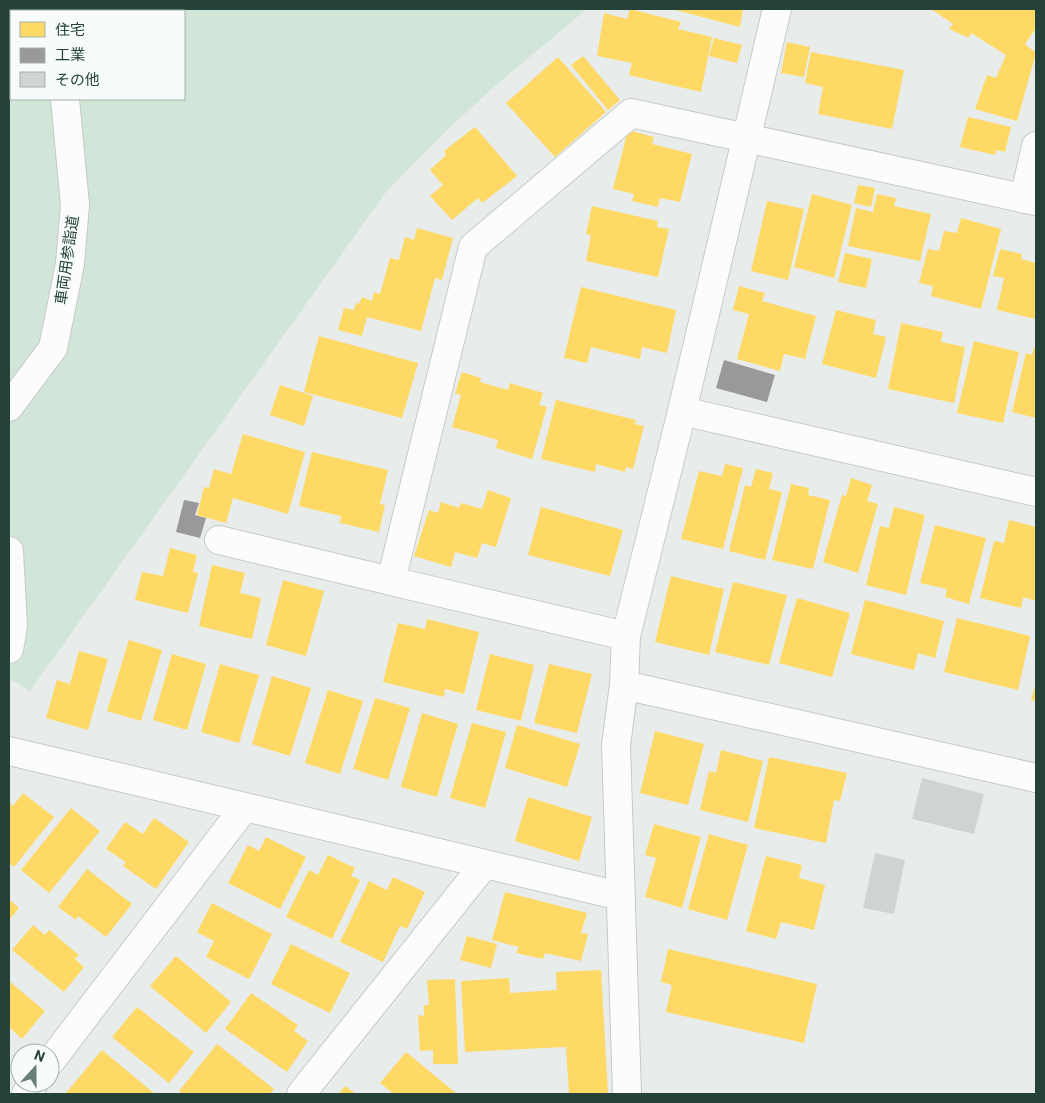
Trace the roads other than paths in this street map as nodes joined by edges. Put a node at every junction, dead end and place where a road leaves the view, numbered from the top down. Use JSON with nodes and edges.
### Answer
{"nodes":[{"id":1,"x":777,"y":9,"type":"edge"},
{"id":2,"x":65,"y":100,"type":"edge"},
{"id":3,"x":746,"y":139,"type":"junction"},
{"id":4,"x":1036,"y":146,"type":"edge"},
{"id":5,"x":1030,"y":200,"type":"edge"},
{"id":6,"x":9,"y":406,"type":"edge"},
{"id":7,"x":682,"y":411,"type":"junction"},
{"id":8,"x":1036,"y":492,"type":"edge"},
{"id":9,"x":219,"y":540,"type":"dead end"},
{"id":10,"x":9,"y":551,"type":"edge"},
{"id":11,"x":391,"y":581,"type":"junction"},
{"id":12,"x":626,"y":636,"type":"junction"},
{"id":13,"x":9,"y":649,"type":"edge"},
{"id":14,"x":624,"y":685,"type":"junction"},
{"id":15,"x":9,"y":751,"type":"edge"},
{"id":16,"x":1036,"y":778,"type":"edge"},
{"id":17,"x":244,"y":808,"type":"junction"},
{"id":18,"x":484,"y":865,"type":"junction"},
{"id":19,"x":620,"y":896,"type":"junction"},
{"id":20,"x":60,"y":1049,"type":"edge"},
{"id":21,"x":301,"y":1094,"type":"edge"},
{"id":22,"x":628,"y":1094,"type":"edge"}],
"edges":[{"from":1,"to":3,"type":"street"},
{"from":2,"to":6,"type":"street","name":"車両用参詣道"},
{"from":3,"to":5,"type":"street"},
{"from":3,"to":7,"type":"street"},
{"from":3,"to":11,"type":"street"},
{"from":4,"to":5,"type":"street"},
{"from":7,"to":8,"type":"street"},
{"from":7,"to":12,"type":"street"},
{"from":9,"to":11,"type":"street"},
{"from":10,"to":13,"type":"street"},
{"from":11,"to":12,"type":"street"},
{"from":12,"to":14,"type":"street"},
{"from":14,"to":16,"type":"street"},
{"from":14,"to":19,"type":"street"},
{"from":15,"to":17,"type":"street"},
{"from":17,"to":18,"type":"street"},
{"from":17,"to":20,"type":"street"},
{"from":18,"to":19,"type":"street"},
{"from":18,"to":21,"type":"street"},
{"from":19,"to":22,"type":"street"}]}
